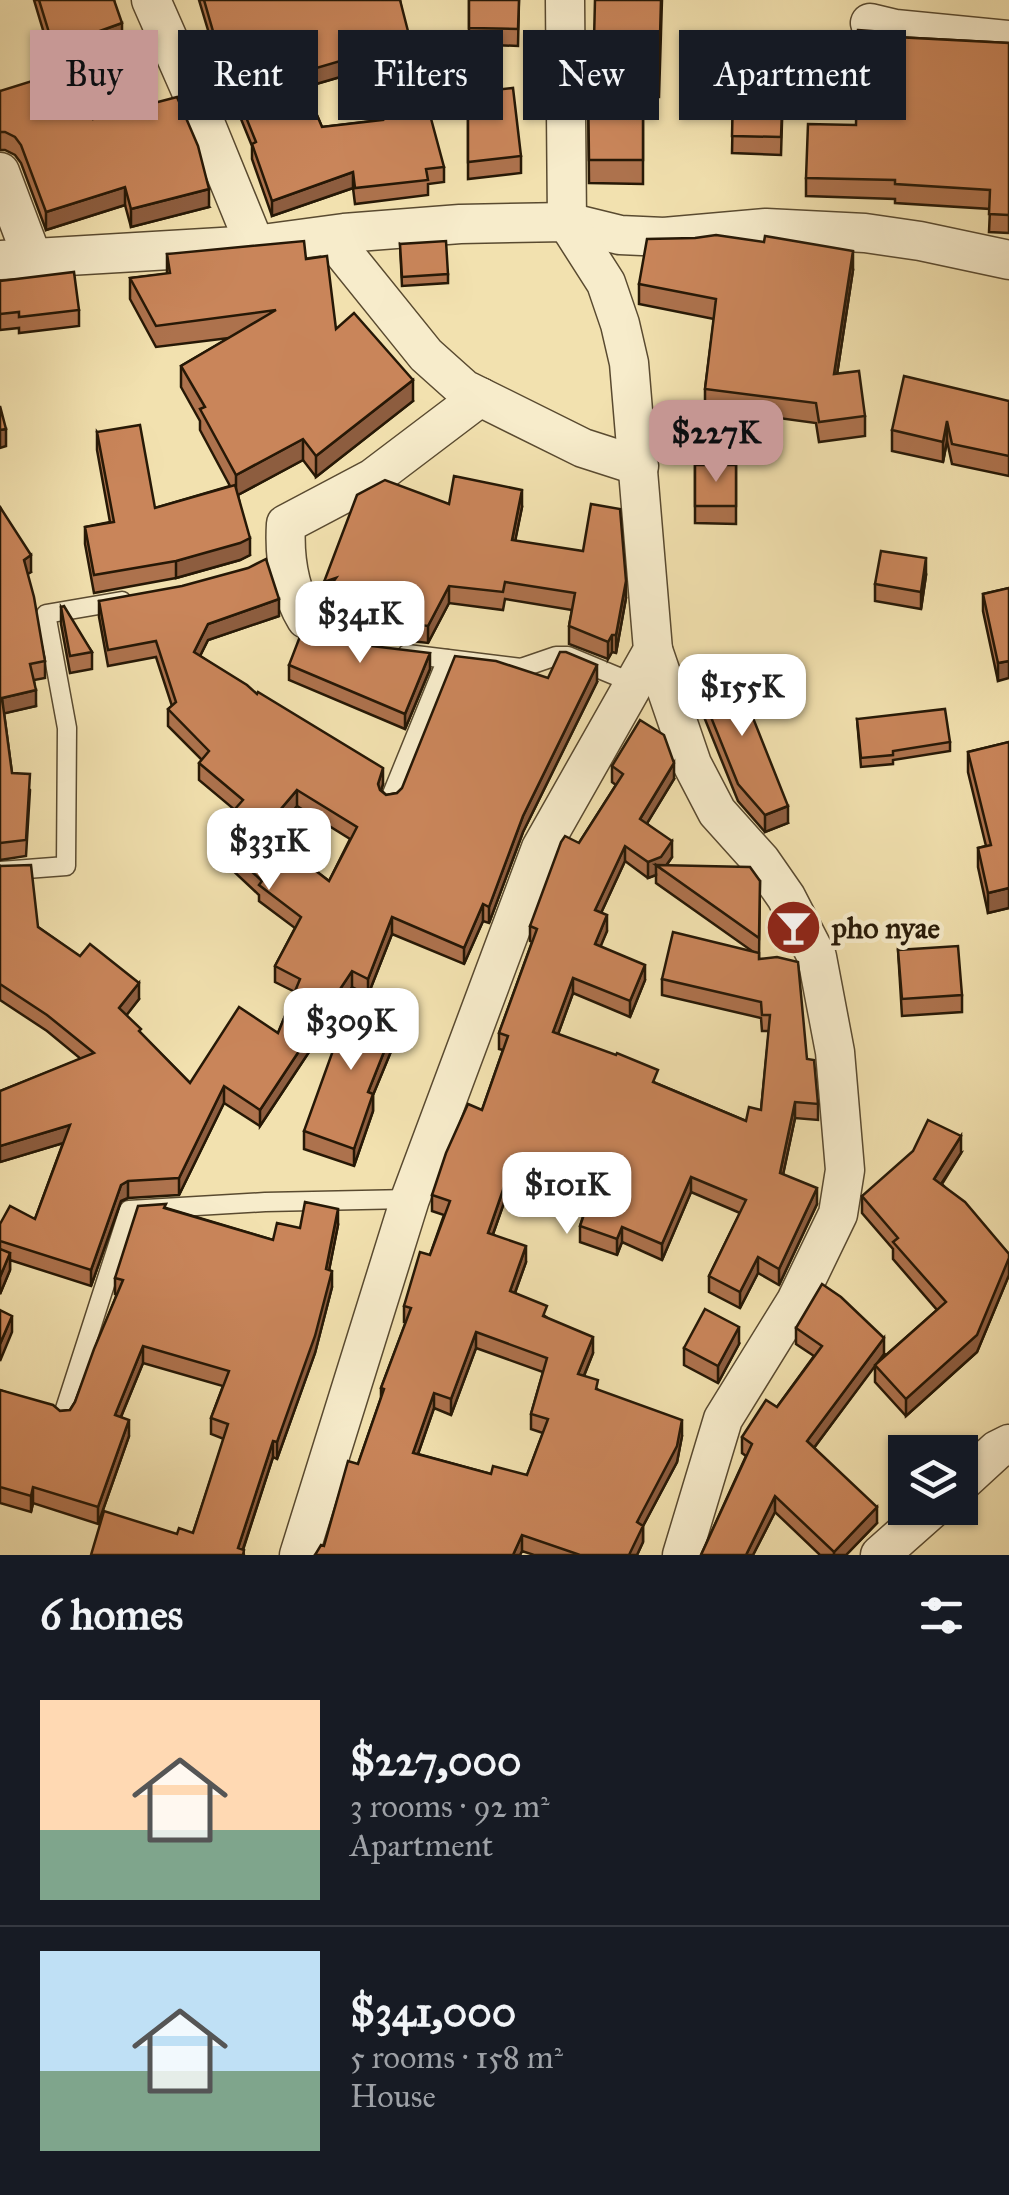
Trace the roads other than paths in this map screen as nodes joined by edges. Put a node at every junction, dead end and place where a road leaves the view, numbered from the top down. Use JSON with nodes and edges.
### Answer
{"nodes":[{"id":1,"x":151,"y":0,"type":"edge"},
{"id":2,"x":565,"y":0,"type":"edge"},
{"id":3,"x":870,"y":23,"type":"dead end"},
{"id":4,"x":1009,"y":40,"type":"edge"},
{"id":5,"x":0,"y":172,"type":"edge"},
{"id":6,"x":568,"y":222,"type":"junction"},
{"id":7,"x":330,"y":236,"type":"junction"},
{"id":8,"x":256,"y":245,"type":"junction"},
{"id":9,"x":16,"y":258,"type":"edge"},
{"id":10,"x":1009,"y":260,"type":"edge"},
{"id":11,"x":480,"y":398,"type":"junction"},
{"id":12,"x":639,"y":466,"type":"junction"},
{"id":13,"x":141,"y":597,"type":"edge"},
{"id":14,"x":315,"y":623,"type":"edge"},
{"id":15,"x":653,"y":650,"type":"junction"},
{"id":16,"x":392,"y":652,"type":"edge"},
{"id":17,"x":448,"y":659,"type":"junction"},
{"id":18,"x":633,"y":684,"type":"junction"},
{"id":19,"x":390,"y":799,"type":"edge"},
{"id":20,"x":0,"y":870,"type":"edge"},
{"id":21,"x":410,"y":1198,"type":"junction"},
{"id":22,"x":63,"y":1415,"type":"edge"},
{"id":23,"x":1009,"y":1444,"type":"edge"},
{"id":24,"x":978,"y":1468,"type":"edge"},
{"id":25,"x":914,"y":1525,"type":"edge"},
{"id":26,"x":299,"y":1555,"type":"edge"},
{"id":27,"x":682,"y":1555,"type":"edge"},
{"id":28,"x":880,"y":1555,"type":"edge"}],
"edges":[{"from":1,"to":8,"type":"street"},
{"from":2,"to":6,"type":"street"},
{"from":3,"to":4,"type":"street"},
{"from":5,"to":9,"type":"street"},
{"from":6,"to":7,"type":"street"},
{"from":6,"to":10,"type":"street"},
{"from":6,"to":12,"type":"street"},
{"from":7,"to":8,"type":"street"},
{"from":7,"to":11,"type":"street"},
{"from":8,"to":9,"type":"street"},
{"from":11,"to":12,"type":"street"},
{"from":11,"to":14,"type":"street"},
{"from":12,"to":15,"type":"street"},
{"from":13,"to":20,"type":"lane"},
{"from":15,"to":18,"type":"street"},
{"from":15,"to":27,"type":"street"},
{"from":16,"to":17,"type":"lane"},
{"from":17,"to":18,"type":"lane"},
{"from":17,"to":19,"type":"lane"},
{"from":18,"to":21,"type":"street"},
{"from":21,"to":22,"type":"lane"},
{"from":21,"to":26,"type":"street"},
{"from":23,"to":24,"type":"street"},
{"from":25,"to":28,"type":"street"}]}
